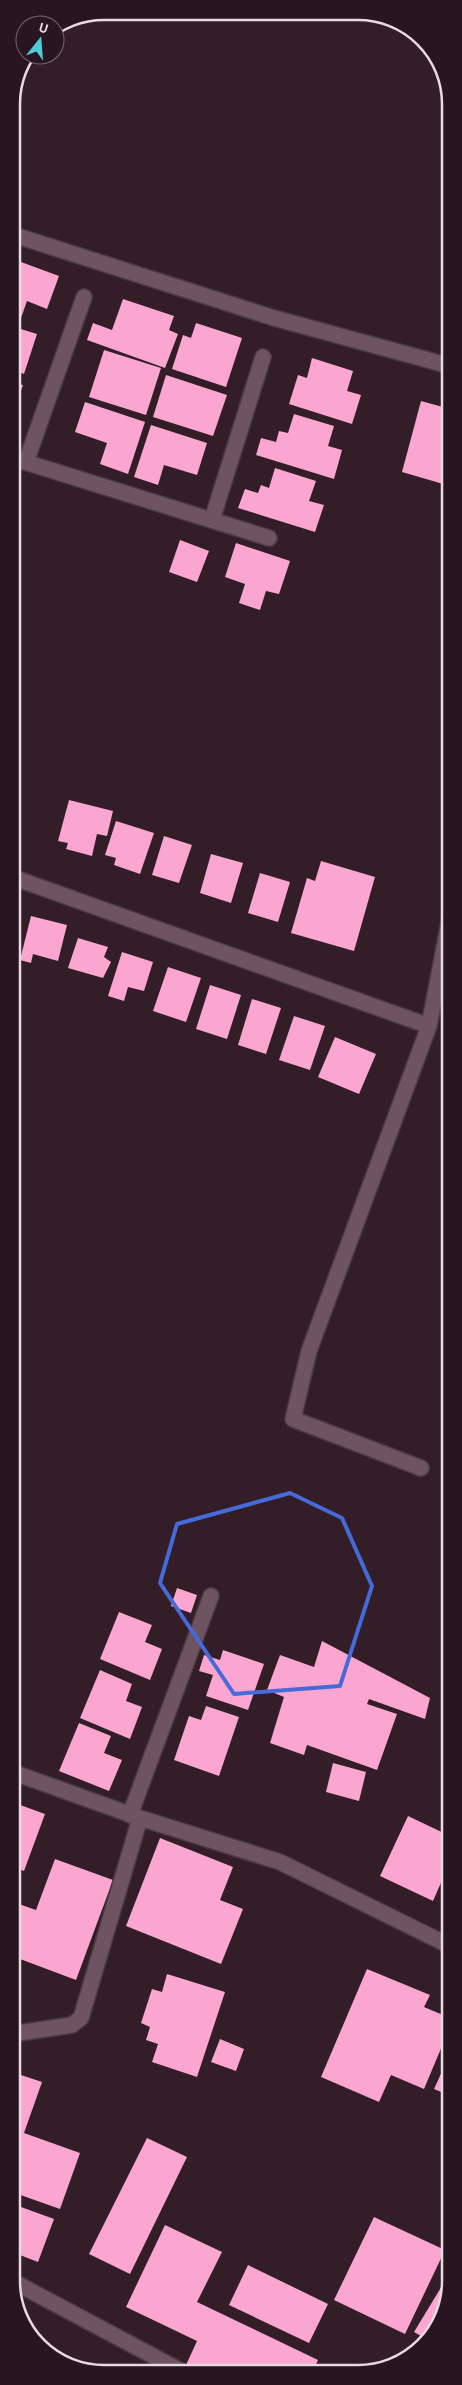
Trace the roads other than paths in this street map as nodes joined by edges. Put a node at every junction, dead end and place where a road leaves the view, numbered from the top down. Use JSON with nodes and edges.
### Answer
{"nodes":[{"id":1,"x":20,"y":237,"type":"edge"},
{"id":2,"x":84,"y":297,"type":"dead end"},
{"id":3,"x":264,"y":357,"type":"dead end"},
{"id":4,"x":442,"y":364,"type":"edge"},
{"id":5,"x":20,"y":460,"type":"edge"},
{"id":6,"x":26,"y":462,"type":"junction"},
{"id":7,"x":212,"y":520,"type":"junction"},
{"id":8,"x":270,"y":538,"type":"dead end"},
{"id":9,"x":20,"y":880,"type":"edge"},
{"id":10,"x":442,"y":959,"type":"edge"},
{"id":11,"x":429,"y":1026,"type":"junction"},
{"id":12,"x":421,"y":1468,"type":"dead end"},
{"id":13,"x":211,"y":1596,"type":"dead end"},
{"id":14,"x":20,"y":1775,"type":"edge"},
{"id":15,"x":135,"y":1817,"type":"junction"},
{"id":16,"x":442,"y":1942,"type":"edge"},
{"id":17,"x":20,"y":2033,"type":"edge"},
{"id":18,"x":21,"y":2288,"type":"edge"},
{"id":19,"x":169,"y":2365,"type":"edge"}],
"edges":[{"from":1,"to":4,"type":"street"},
{"from":2,"to":6,"type":"street"},
{"from":3,"to":7,"type":"street"},
{"from":5,"to":6,"type":"street"},
{"from":6,"to":7,"type":"street"},
{"from":7,"to":8,"type":"street"},
{"from":9,"to":11,"type":"street"},
{"from":10,"to":11,"type":"street"},
{"from":11,"to":12,"type":"street"},
{"from":13,"to":15,"type":"street"},
{"from":14,"to":15,"type":"street"},
{"from":15,"to":16,"type":"street"},
{"from":15,"to":17,"type":"street"},
{"from":18,"to":19,"type":"street"}]}
